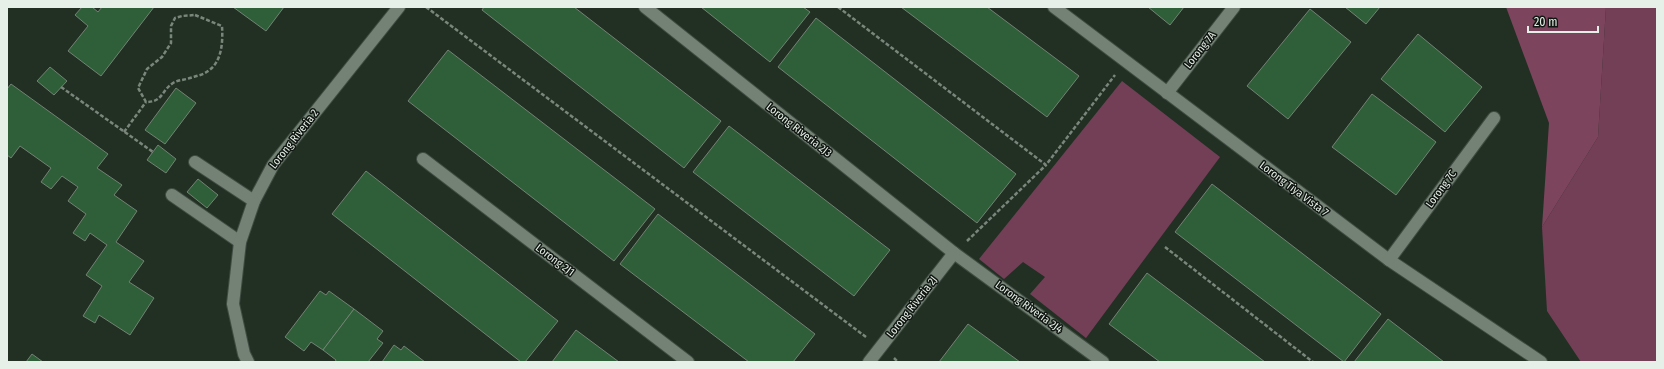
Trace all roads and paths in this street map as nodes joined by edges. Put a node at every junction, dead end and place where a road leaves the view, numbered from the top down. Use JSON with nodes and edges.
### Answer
{"nodes":[{"id":1,"x":399,"y":7,"type":"edge"},
{"id":2,"x":426,"y":7,"type":"edge"},
{"id":3,"x":645,"y":7,"type":"edge"},
{"id":4,"x":838,"y":7,"type":"edge"},
{"id":5,"x":1054,"y":7,"type":"edge"},
{"id":6,"x":1234,"y":7,"type":"edge"},
{"id":7,"x":1125,"y":62,"type":"junction"},
{"id":8,"x":61,"y":88,"type":"dead end"},
{"id":9,"x":1167,"y":93,"type":"junction"},
{"id":10,"x":146,"y":102,"type":"junction"},
{"id":11,"x":1494,"y":118,"type":"dead end"},
{"id":12,"x":124,"y":132,"type":"junction"},
{"id":13,"x":152,"y":152,"type":"dead end"},
{"id":14,"x":423,"y":159,"type":"dead end"},
{"id":15,"x":194,"y":162,"type":"dead end"},
{"id":16,"x":1046,"y":165,"type":"junction"},
{"id":17,"x":172,"y":195,"type":"dead end"},
{"id":18,"x":254,"y":202,"type":"junction"},
{"id":19,"x":240,"y":242,"type":"junction"},
{"id":20,"x":1165,"y":247,"type":"dead end"},
{"id":21,"x":954,"y":253,"type":"junction"},
{"id":22,"x":1389,"y":260,"type":"junction"},
{"id":23,"x":880,"y":348,"type":"junction"},
{"id":24,"x":248,"y":362,"type":"edge"},
{"id":25,"x":688,"y":362,"type":"edge"},
{"id":26,"x":870,"y":362,"type":"edge"},
{"id":27,"x":898,"y":362,"type":"edge"},
{"id":28,"x":1104,"y":362,"type":"edge"},
{"id":29,"x":1313,"y":362,"type":"edge"},
{"id":30,"x":1541,"y":362,"type":"edge"}],
"edges":[{"from":1,"to":18,"type":"street","name":"Lorong Riveria 2"},
{"from":2,"to":23,"type":"path"},
{"from":3,"to":21,"type":"street","name":"Lorong Riveria 2J3"},
{"from":4,"to":16,"type":"path"},
{"from":5,"to":7,"type":"street","name":"Lorong Tiya Vista 7"},
{"from":6,"to":9,"type":"street","name":"Lorong 7A"},
{"from":7,"to":9,"type":"street","name":"Lorong Tiya Vista 7"},
{"from":7,"to":16,"type":"path"},
{"from":8,"to":12,"type":"path"},
{"from":9,"to":22,"type":"street","name":"Lorong Tiya Vista 7"},
{"from":10,"to":10,"type":"path"},
{"from":10,"to":12,"type":"path"},
{"from":11,"to":22,"type":"street","name":"Lorong 7C"},
{"from":12,"to":13,"type":"path"},
{"from":14,"to":25,"type":"street","name":"Lorong 2J1"},
{"from":15,"to":18,"type":"street"},
{"from":16,"to":21,"type":"path"},
{"from":17,"to":19,"type":"street"},
{"from":18,"to":19,"type":"street","name":"Lorong Riveria 2"},
{"from":19,"to":24,"type":"street","name":"Lorong Riveria 2"},
{"from":20,"to":29,"type":"path"},
{"from":21,"to":23,"type":"street","name":"Lorong Riveria 2J"},
{"from":21,"to":28,"type":"street","name":"Lorong Riveria 2J4"},
{"from":22,"to":30,"type":"street","name":"Lorong Tiya Vista 7"},
{"from":23,"to":26,"type":"street","name":"Lorong Riveria 2J"},
{"from":23,"to":27,"type":"path"}]}
